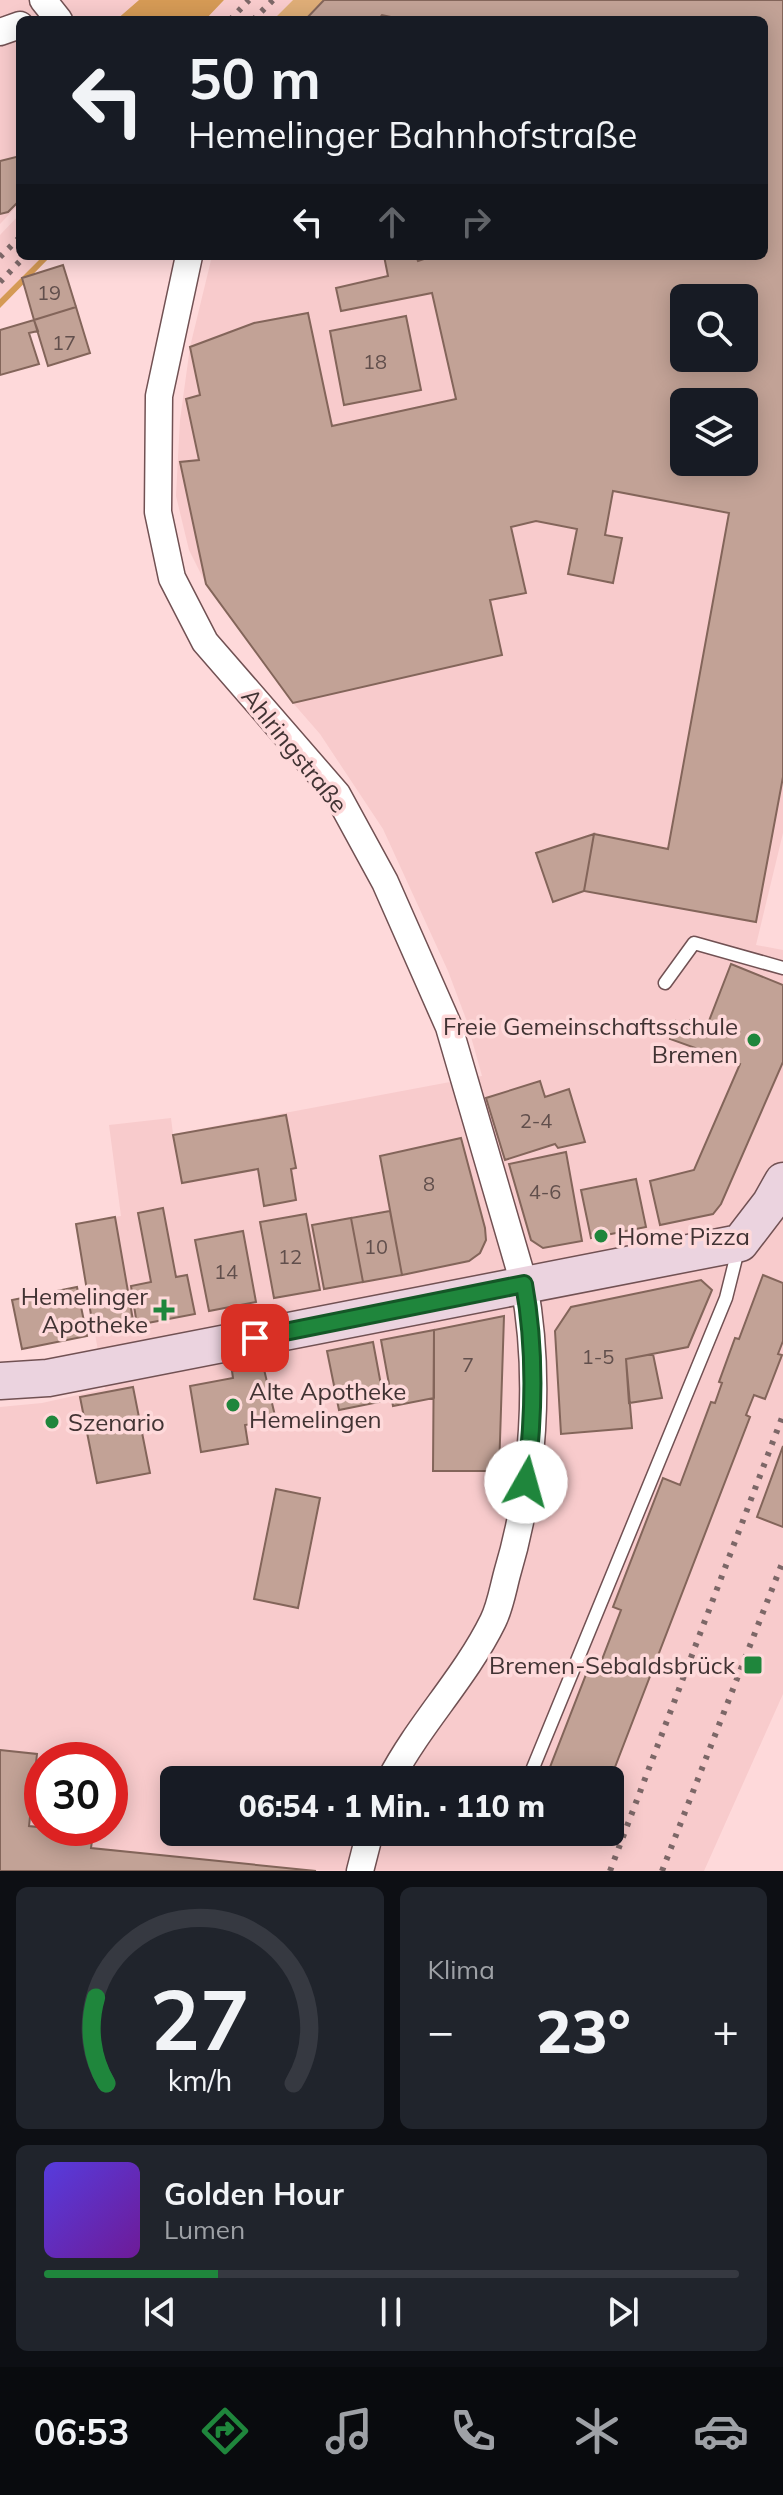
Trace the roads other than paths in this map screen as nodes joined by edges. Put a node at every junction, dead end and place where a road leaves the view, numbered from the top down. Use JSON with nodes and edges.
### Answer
{"nodes":[{"id":1,"x":188,"y":260,"type":"edge"},
{"id":2,"x":783,"y":968,"type":"edge"},
{"id":3,"x":665,"y":983,"type":"dead end"},
{"id":4,"x":783,"y":1181,"type":"edge"},
{"id":5,"x":740,"y":1243,"type":"junction"},
{"id":6,"x":524,"y":1284,"type":"junction"},
{"id":7,"x":0,"y":1381,"type":"edge"},
{"id":8,"x":397,"y":1766,"type":"edge"},
{"id":9,"x":534,"y":1766,"type":"edge"},
{"id":10,"x":366,"y":1846,"type":"edge"},
{"id":11,"x":360,"y":1871,"type":"edge"}],
"edges":[{"from":1,"to":6,"type":"street","name":"Ahlringstraße"},
{"from":2,"to":3,"type":"lane"},
{"from":4,"to":5,"type":"street"},
{"from":5,"to":6,"type":"street"},
{"from":5,"to":9,"type":"lane"},
{"from":6,"to":7,"type":"street"},
{"from":6,"to":8,"type":"street","name":"Ahlringstraße"},
{"from":10,"to":11,"type":"street"}]}
